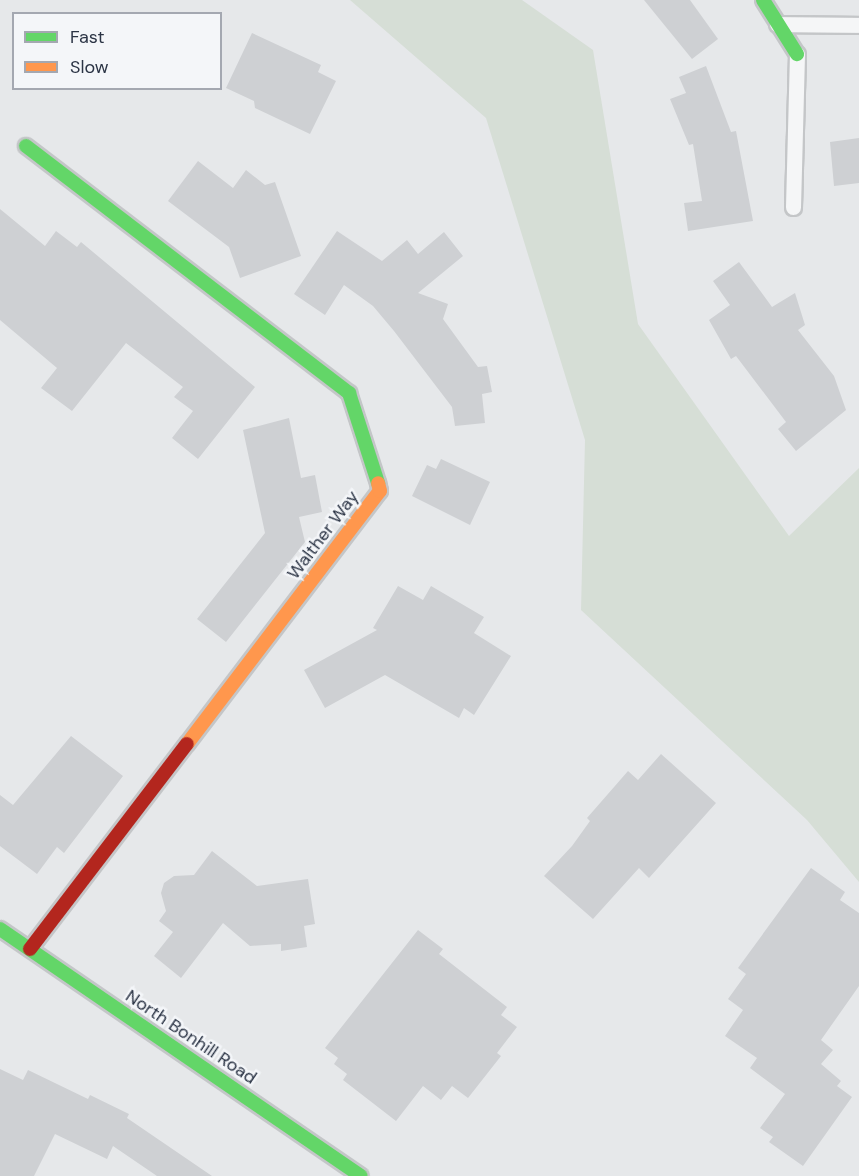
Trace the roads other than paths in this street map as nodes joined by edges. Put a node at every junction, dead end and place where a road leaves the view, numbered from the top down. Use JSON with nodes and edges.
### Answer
{"nodes":[{"id":1,"x":763,"y":0,"type":"edge"},
{"id":2,"x":777,"y":24,"type":"junction"},
{"id":3,"x":859,"y":25,"type":"edge"},
{"id":4,"x":797,"y":54,"type":"joint"},
{"id":5,"x":26,"y":146,"type":"dead end"},
{"id":6,"x":793,"y":207,"type":"dead end"},
{"id":7,"x":0,"y":929,"type":"edge"},
{"id":8,"x":30,"y":949,"type":"junction"},
{"id":9,"x":361,"y":1176,"type":"edge"}],
"edges":[{"from":1,"to":2,"type":"street"},
{"from":2,"to":3,"type":"lane"},
{"from":2,"to":4,"type":"street"},
{"from":4,"to":6,"type":"lane"},
{"from":5,"to":8,"type":"street","name":"Walther Way"},
{"from":7,"to":8,"type":"street","name":"North Bonhill Road"},
{"from":8,"to":9,"type":"street","name":"North Bonhill Road"}]}
